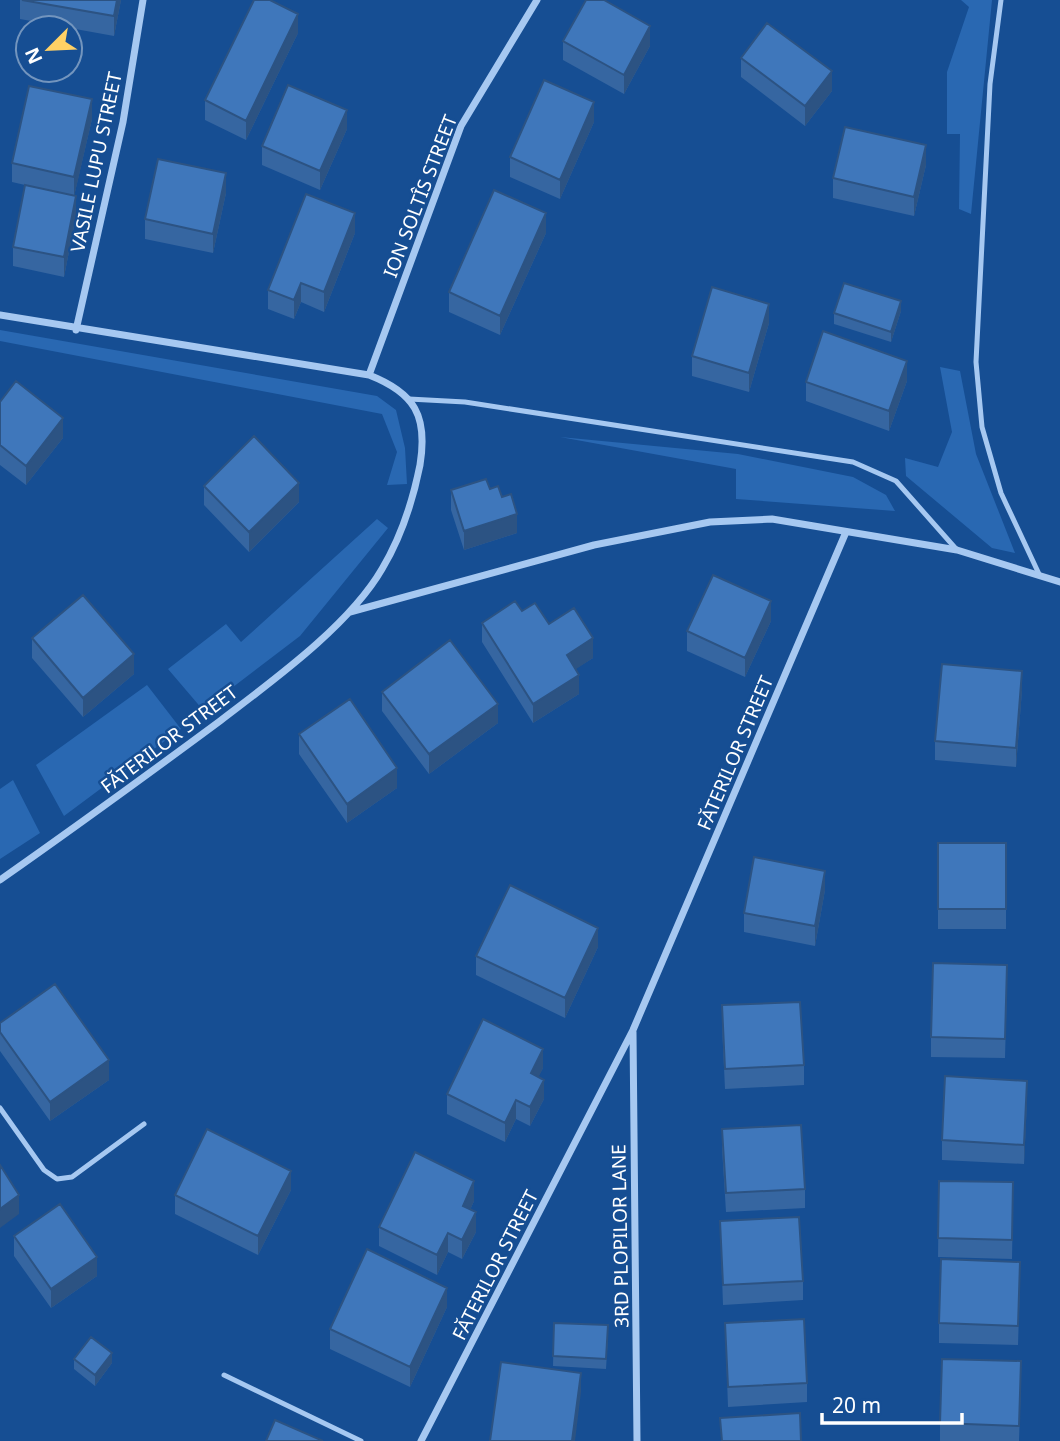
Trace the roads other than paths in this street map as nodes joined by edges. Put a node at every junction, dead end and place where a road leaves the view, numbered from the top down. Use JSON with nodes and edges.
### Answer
{"nodes":[{"id":1,"x":143,"y":0,"type":"edge"},
{"id":2,"x":537,"y":0,"type":"edge"},
{"id":3,"x":1001,"y":0,"type":"edge"},
{"id":4,"x":0,"y":316,"type":"edge"},
{"id":5,"x":76,"y":330,"type":"junction"},
{"id":6,"x":369,"y":375,"type":"junction"},
{"id":7,"x":409,"y":399,"type":"junction"},
{"id":8,"x":846,"y":532,"type":"junction"},
{"id":9,"x":957,"y":550,"type":"junction"},
{"id":10,"x":1039,"y":574,"type":"junction"},
{"id":11,"x":1060,"y":582,"type":"edge"},
{"id":12,"x":349,"y":612,"type":"junction"},
{"id":13,"x":0,"y":880,"type":"edge"},
{"id":14,"x":633,"y":1030,"type":"junction"},
{"id":15,"x":0,"y":1108,"type":"edge"},
{"id":16,"x":144,"y":1124,"type":"dead end"},
{"id":17,"x":224,"y":1375,"type":"dead end"},
{"id":18,"x":361,"y":1441,"type":"edge"},
{"id":19,"x":421,"y":1441,"type":"edge"},
{"id":20,"x":637,"y":1441,"type":"edge"}],
"edges":[{"from":1,"to":5,"type":"street","name":"VASILE LUPU STREET"},
{"from":2,"to":6,"type":"street","name":"ION SOLTÎS STREET"},
{"from":3,"to":10,"type":"lane"},
{"from":4,"to":5,"type":"street"},
{"from":5,"to":6,"type":"street"},
{"from":6,"to":7,"type":"street","name":"FĂTERILOR STREET"},
{"from":7,"to":9,"type":"lane"},
{"from":7,"to":12,"type":"street","name":"FĂTERILOR STREET"},
{"from":8,"to":9,"type":"street"},
{"from":8,"to":12,"type":"street","name":"FĂTERILOR STREET"},
{"from":8,"to":14,"type":"street","name":"FĂTERILOR STREET"},
{"from":9,"to":10,"type":"street"},
{"from":10,"to":11,"type":"street"},
{"from":12,"to":13,"type":"street","name":"FĂTERILOR STREET"},
{"from":14,"to":19,"type":"street","name":"FĂTERILOR STREET"},
{"from":14,"to":20,"type":"street","name":"3RD PLOPILOR LANE"},
{"from":15,"to":16,"type":"lane"},
{"from":17,"to":18,"type":"lane"}]}
